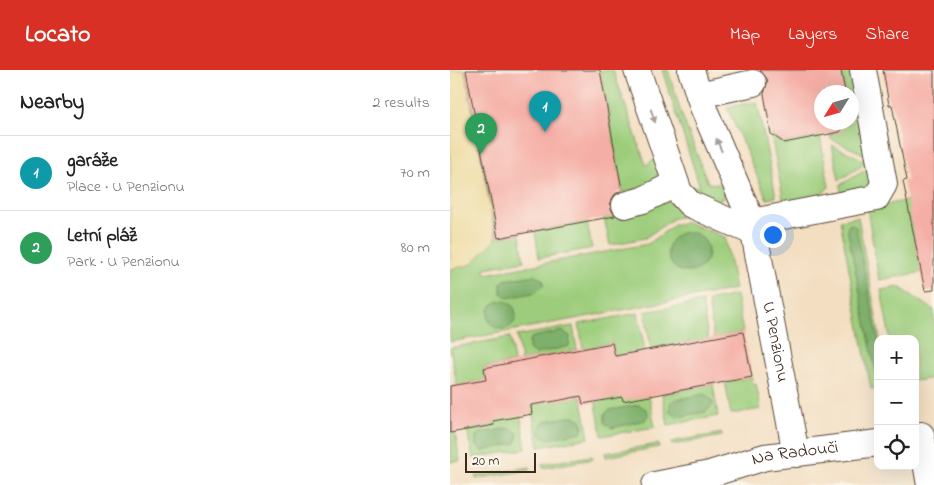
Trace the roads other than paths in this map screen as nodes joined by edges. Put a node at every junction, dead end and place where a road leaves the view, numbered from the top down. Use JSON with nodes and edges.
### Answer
{"nodes":[{"id":1,"x":637,"y":70,"type":"edge"},
{"id":2,"x":692,"y":70,"type":"edge"},
{"id":3,"x":862,"y":70,"type":"edge"},
{"id":4,"x":753,"y":82,"type":"dead end"},
{"id":5,"x":699,"y":95,"type":"junction"},
{"id":6,"x":675,"y":184,"type":"junction"},
{"id":7,"x":738,"y":190,"type":"junction"},
{"id":8,"x":625,"y":205,"type":"dead end"},
{"id":9,"x":713,"y":214,"type":"junction"},
{"id":10,"x":752,"y":227,"type":"junction"},
{"id":11,"x":923,"y":434,"type":"edge"},
{"id":12,"x":874,"y":444,"type":"edge"},
{"id":13,"x":796,"y":454,"type":"junction"},
{"id":14,"x":655,"y":485,"type":"edge"},
{"id":15,"x":930,"y":485,"type":"edge"}],
"edges":[{"from":1,"to":6,"type":"street","one_way":true},
{"from":2,"to":5,"type":"street","name":"U Penzionu"},
{"from":3,"to":10,"type":"street"},
{"from":4,"to":5,"type":"street"},
{"from":7,"to":5,"type":"street","name":"U Penzionu","one_way":true},
{"from":6,"to":8,"type":"street"},
{"from":6,"to":9,"type":"street"},
{"from":7,"to":9,"type":"street"},
{"from":7,"to":10,"type":"street","name":"U Penzionu"},
{"from":9,"to":10,"type":"street"},
{"from":10,"to":13,"type":"street","name":"U Penzionu"},
{"from":11,"to":15,"type":"street"},
{"from":12,"to":13,"type":"street","name":"Na Radouči"},
{"from":13,"to":14,"type":"street","name":"Na Radouči"}]}
